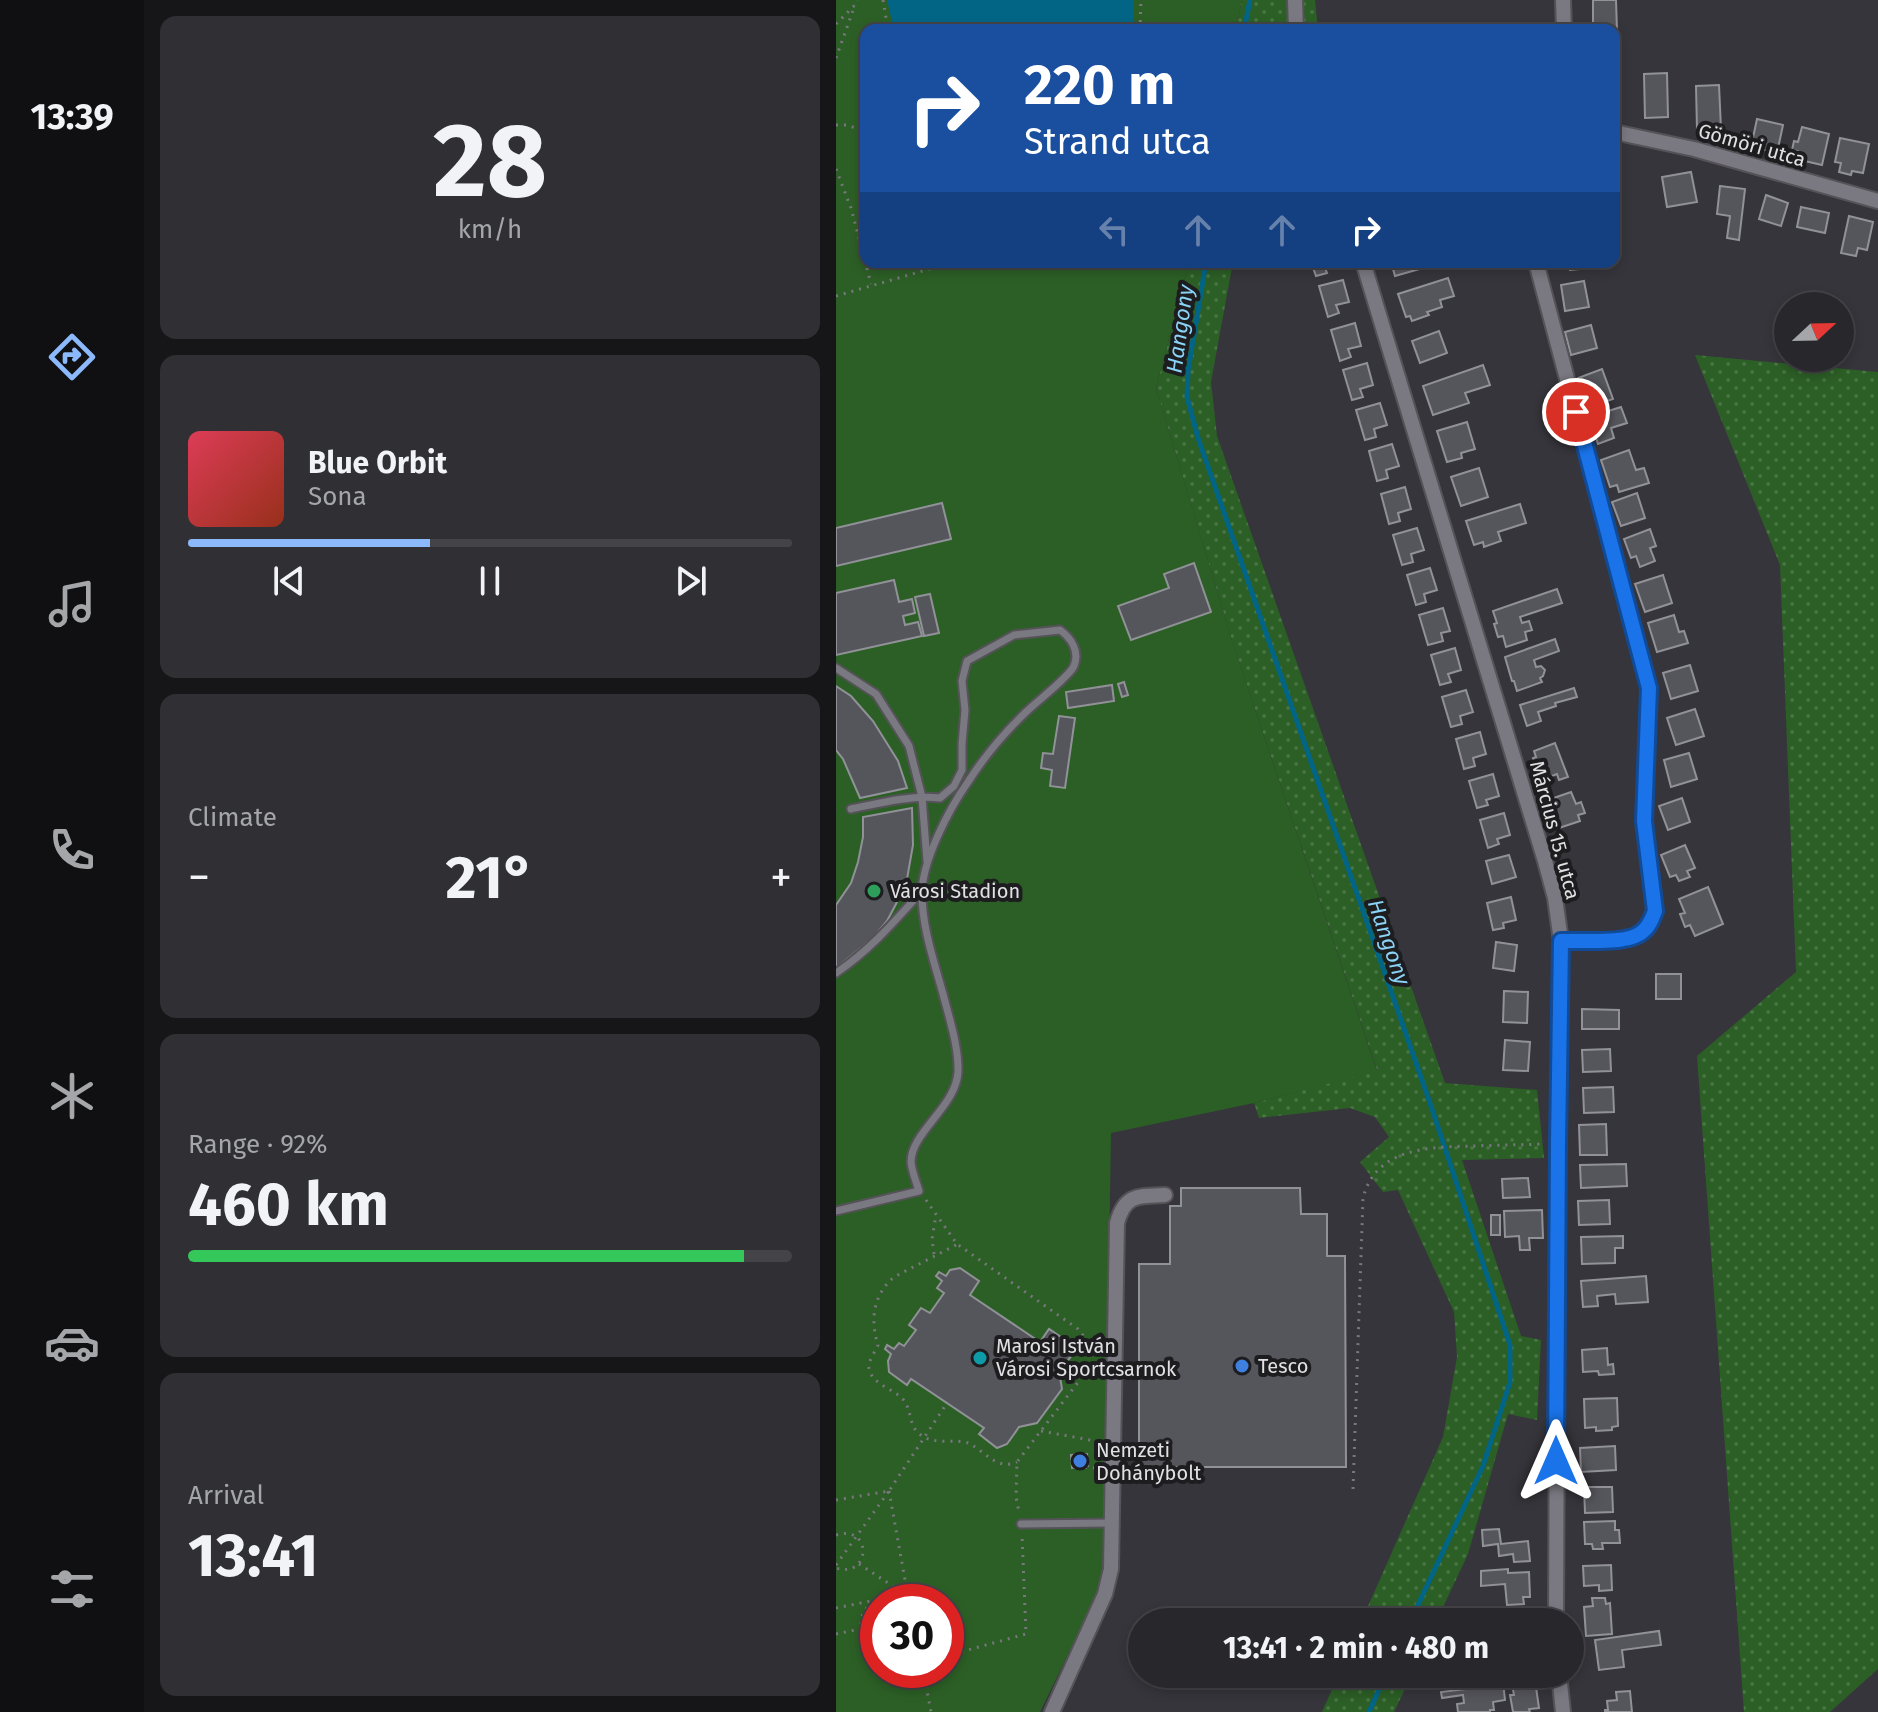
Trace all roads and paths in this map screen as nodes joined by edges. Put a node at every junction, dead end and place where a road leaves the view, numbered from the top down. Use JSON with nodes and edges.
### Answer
{"nodes":[{"id":1,"x":857,"y":0,"type":"edge"},
{"id":2,"x":883,"y":0,"type":"edge"},
{"id":3,"x":1141,"y":0,"type":"edge"},
{"id":4,"x":1295,"y":0,"type":"edge"},
{"id":5,"x":1563,"y":0,"type":"edge"},
{"id":6,"x":855,"y":5,"type":"junction"},
{"id":7,"x":836,"y":24,"type":"edge"},
{"id":8,"x":887,"y":24,"type":"edge"},
{"id":9,"x":1140,"y":24,"type":"edge"},
{"id":10,"x":1296,"y":24,"type":"edge"},
{"id":11,"x":1564,"y":24,"type":"edge"},
{"id":12,"x":836,"y":58,"type":"edge"},
{"id":13,"x":836,"y":125,"type":"edge"},
{"id":14,"x":860,"y":129,"type":"edge"},
{"id":15,"x":1620,"y":133,"type":"edge"},
{"id":16,"x":836,"y":169,"type":"edge"},
{"id":17,"x":1878,"y":201,"type":"edge"},
{"id":18,"x":860,"y":243,"type":"edge"},
{"id":19,"x":867,"y":268,"type":"edge"},
{"id":20,"x":932,"y":268,"type":"edge"},
{"id":21,"x":1365,"y":268,"type":"edge"},
{"id":22,"x":1538,"y":268,"type":"edge"},
{"id":23,"x":871,"y":285,"type":"junction"},
{"id":24,"x":836,"y":296,"type":"edge"},
{"id":25,"x":836,"y":668,"type":"edge"},
{"id":26,"x":922,"y":797,"type":"junction"},
{"id":27,"x":851,"y":809,"type":"dead end"},
{"id":28,"x":927,"y":861,"type":"junction"},
{"id":29,"x":922,"y":891,"type":"junction"},
{"id":30,"x":1561,"y":941,"type":"junction"},
{"id":31,"x":836,"y":973,"type":"edge"},
{"id":32,"x":1558,"y":1144,"type":"junction"},
{"id":33,"x":919,"y":1191,"type":"junction"},
{"id":34,"x":1165,"y":1195,"type":"dead end"},
{"id":35,"x":836,"y":1211,"type":"edge"},
{"id":36,"x":936,"y":1215,"type":"junction"},
{"id":37,"x":957,"y":1244,"type":"junction"},
{"id":38,"x":934,"y":1256,"type":"junction"},
{"id":39,"x":947,"y":1403,"type":"dead end"},
{"id":40,"x":1041,"y":1431,"type":"junction"},
{"id":41,"x":924,"y":1437,"type":"junction"},
{"id":42,"x":1113,"y":1445,"type":"junction"},
{"id":43,"x":1017,"y":1462,"type":"junction"},
{"id":44,"x":1077,"y":1467,"type":"dead end"},
{"id":45,"x":1112,"y":1469,"type":"junction"},
{"id":46,"x":1353,"y":1489,"type":"dead end"},
{"id":47,"x":889,"y":1491,"type":"junction"},
{"id":48,"x":836,"y":1500,"type":"edge"},
{"id":49,"x":1111,"y":1523,"type":"junction"},
{"id":50,"x":1021,"y":1524,"type":"junction"},
{"id":51,"x":836,"y":1535,"type":"edge"},
{"id":52,"x":856,"y":1537,"type":"junction"},
{"id":53,"x":859,"y":1564,"type":"junction"},
{"id":54,"x":836,"y":1566,"type":"edge"},
{"id":55,"x":890,"y":1584,"type":"edge"},
{"id":56,"x":906,"y":1584,"type":"edge"},
{"id":57,"x":860,"y":1603,"type":"edge"},
{"id":58,"x":836,"y":1608,"type":"edge"},
{"id":59,"x":1556,"y":1608,"type":"edge"},
{"id":60,"x":860,"y":1629,"type":"edge"},
{"id":61,"x":836,"y":1634,"type":"edge"},
{"id":62,"x":964,"y":1651,"type":"edge"},
{"id":63,"x":926,"y":1688,"type":"edge"},
{"id":64,"x":1560,"y":1688,"type":"edge"},
{"id":65,"x":931,"y":1712,"type":"edge"},
{"id":66,"x":1052,"y":1712,"type":"edge"},
{"id":67,"x":1563,"y":1712,"type":"edge"}],
"edges":[{"from":1,"to":6,"type":"path"},
{"from":2,"to":8,"type":"path"},
{"from":3,"to":9,"type":"path"},
{"from":4,"to":10,"type":"street"},
{"from":5,"to":11,"type":"street"},
{"from":6,"to":7,"type":"path"},
{"from":6,"to":12,"type":"path"},
{"from":13,"to":14,"type":"path"},
{"from":15,"to":17,"type":"street","name":"Gömöri utca"},
{"from":16,"to":18,"type":"path"},
{"from":19,"to":23,"type":"path"},
{"from":20,"to":23,"type":"path"},
{"from":21,"to":30,"type":"street","name":"Március 15. utca"},
{"from":22,"to":30,"type":"street"},
{"from":23,"to":24,"type":"path"},
{"from":25,"to":26,"type":"lane"},
{"from":26,"to":27,"type":"lane"},
{"from":26,"to":28,"type":"lane"},
{"from":26,"to":28,"type":"lane"},
{"from":28,"to":29,"type":"lane"},
{"from":29,"to":31,"type":"lane"},
{"from":29,"to":33,"type":"lane"},
{"from":30,"to":32,"type":"street","name":"Március 15. utca"},
{"from":32,"to":46,"type":"path"},
{"from":32,"to":59,"type":"street","name":"Március 15. utca"},
{"from":33,"to":35,"type":"lane"},
{"from":33,"to":36,"type":"path"},
{"from":34,"to":42,"type":"street"},
{"from":36,"to":37,"type":"path"},
{"from":36,"to":38,"type":"path"},
{"from":37,"to":38,"type":"path"},
{"from":37,"to":40,"type":"path"},
{"from":38,"to":41,"type":"path"},
{"from":39,"to":41,"type":"path"},
{"from":40,"to":42,"type":"path"},
{"from":40,"to":43,"type":"path"},
{"from":41,"to":43,"type":"path"},
{"from":41,"to":47,"type":"path"},
{"from":42,"to":45,"type":"street"},
{"from":43,"to":50,"type":"path"},
{"from":44,"to":45,"type":"path"},
{"from":45,"to":49,"type":"street"},
{"from":47,"to":48,"type":"path"},
{"from":47,"to":52,"type":"path"},
{"from":47,"to":56,"type":"path"},
{"from":49,"to":50,"type":"lane"},
{"from":49,"to":66,"type":"street"},
{"from":50,"to":62,"type":"path"},
{"from":51,"to":52,"type":"path"},
{"from":52,"to":53,"type":"path"},
{"from":52,"to":54,"type":"path"},
{"from":53,"to":54,"type":"path"},
{"from":53,"to":55,"type":"path"},
{"from":57,"to":58,"type":"path"},
{"from":60,"to":61,"type":"path"},
{"from":63,"to":65,"type":"path"},
{"from":64,"to":67,"type":"street"}]}
